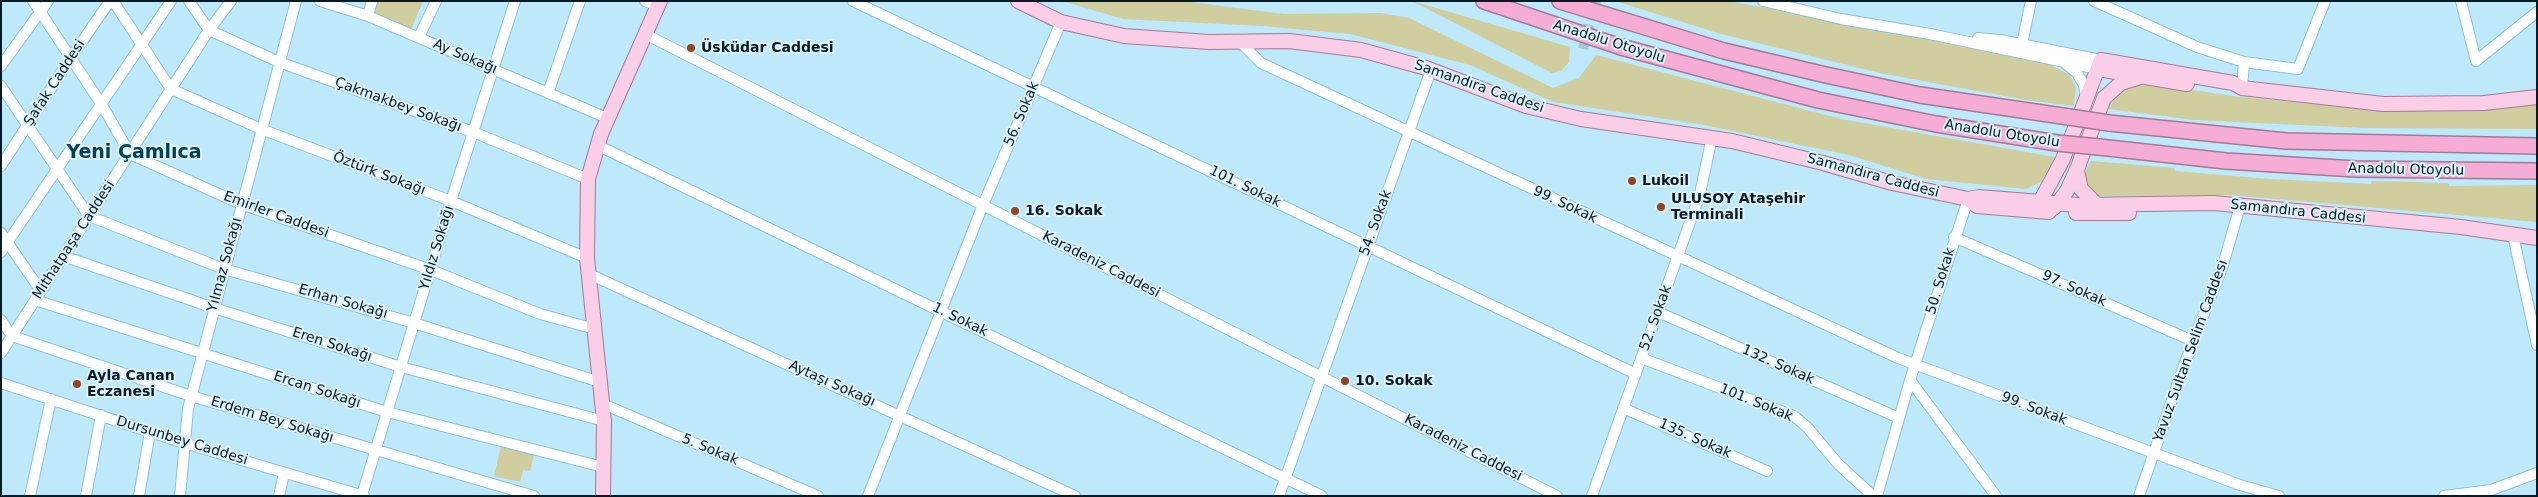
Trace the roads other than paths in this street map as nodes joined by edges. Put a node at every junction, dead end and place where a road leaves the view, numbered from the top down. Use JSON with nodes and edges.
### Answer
{"nodes":[{"id":1,"x":33,"y":1,"type":"edge"},
{"id":2,"x":48,"y":1,"type":"edge"},
{"id":3,"x":111,"y":1,"type":"edge"},
{"id":4,"x":171,"y":1,"type":"edge"},
{"id":5,"x":189,"y":1,"type":"edge"},
{"id":6,"x":231,"y":1,"type":"edge"},
{"id":7,"x":296,"y":1,"type":"edge"},
{"id":8,"x":320,"y":1,"type":"edge"},
{"id":9,"x":372,"y":1,"type":"edge"},
{"id":10,"x":436,"y":1,"type":"edge"},
{"id":11,"x":515,"y":1,"type":"edge"},
{"id":12,"x":580,"y":1,"type":"edge"},
{"id":13,"x":854,"y":1,"type":"edge"},
{"id":14,"x":1018,"y":1,"type":"edge"},
{"id":15,"x":1484,"y":1,"type":"edge"},
{"id":16,"x":1560,"y":1,"type":"edge"},
{"id":17,"x":1763,"y":1,"type":"edge"},
{"id":18,"x":2031,"y":1,"type":"edge"},
{"id":19,"x":2094,"y":1,"type":"edge"},
{"id":20,"x":2325,"y":1,"type":"edge"},
{"id":21,"x":2461,"y":1,"type":"edge"},
{"id":22,"x":654,"y":3,"type":"edge"},
{"id":23,"x":2537,"y":12,"type":"edge"},
{"id":24,"x":41,"y":14,"type":"junction"},
{"id":25,"x":368,"y":16,"type":"junction"},
{"id":26,"x":1060,"y":22,"type":"junction"},
{"id":27,"x":209,"y":30,"type":"junction"},
{"id":28,"x":645,"y":34,"type":"junction"},
{"id":29,"x":1930,"y":34,"type":"junction"},
{"id":30,"x":419,"y":37,"type":"junction"},
{"id":31,"x":1239,"y":41,"type":"junction"},
{"id":32,"x":2022,"y":44,"type":"junction"},
{"id":33,"x":142,"y":45,"type":"junction"},
{"id":34,"x":70,"y":59,"type":"junction"},
{"id":35,"x":279,"y":62,"type":"junction"},
{"id":36,"x":2244,"y":62,"type":"junction"},
{"id":37,"x":2065,"y":63,"type":"junction"},
{"id":38,"x":2100,"y":64,"type":"junction"},
{"id":39,"x":1,"y":66,"type":"edge"},
{"id":40,"x":2115,"y":67,"type":"junction"},
{"id":41,"x":492,"y":69,"type":"junction"},
{"id":42,"x":1431,"y":70,"type":"junction"},
{"id":43,"x":2140,"y":77,"type":"junction"},
{"id":44,"x":1,"y":86,"type":"edge"},
{"id":45,"x":1033,"y":86,"type":"junction"},
{"id":46,"x":2242,"y":88,"type":"junction"},
{"id":47,"x":171,"y":89,"type":"junction"},
{"id":48,"x":548,"y":92,"type":"junction"},
{"id":49,"x":2537,"y":97,"type":"edge"},
{"id":50,"x":2104,"y":98,"type":"junction"},
{"id":51,"x":2086,"y":100,"type":"junction"},
{"id":52,"x":102,"y":105,"type":"junction"},
{"id":53,"x":607,"y":118,"type":"junction"},
{"id":54,"x":28,"y":125,"type":"junction"},
{"id":55,"x":261,"y":129,"type":"junction"},
{"id":56,"x":473,"y":132,"type":"junction"},
{"id":57,"x":1408,"y":132,"type":"junction"},
{"id":58,"x":1712,"y":137,"type":"junction"},
{"id":59,"x":598,"y":145,"type":"junction"},
{"id":60,"x":2537,"y":146,"type":"edge"},
{"id":61,"x":130,"y":154,"type":"junction"},
{"id":62,"x":2080,"y":162,"type":"junction"},
{"id":63,"x":1,"y":166,"type":"edge"},
{"id":64,"x":57,"y":169,"type":"junction"},
{"id":65,"x":2537,"y":171,"type":"edge"},
{"id":66,"x":588,"y":179,"type":"junction"},
{"id":67,"x":2052,"y":181,"type":"junction"},
{"id":68,"x":2013,"y":199,"type":"junction"},
{"id":69,"x":1968,"y":200,"type":"junction"},
{"id":70,"x":451,"y":201,"type":"junction"},
{"id":71,"x":241,"y":204,"type":"junction"},
{"id":72,"x":2096,"y":204,"type":"junction"},
{"id":73,"x":983,"y":205,"type":"junction"},
{"id":74,"x":2240,"y":206,"type":"junction"},
{"id":75,"x":2047,"y":207,"type":"junction"},
{"id":76,"x":89,"y":216,"type":"junction"},
{"id":77,"x":1,"y":233,"type":"edge"},
{"id":78,"x":2513,"y":235,"type":"junction"},
{"id":79,"x":1954,"y":237,"type":"junction"},
{"id":80,"x":2537,"y":238,"type":"edge"},
{"id":81,"x":7,"y":243,"type":"junction"},
{"id":82,"x":1367,"y":246,"type":"junction"},
{"id":83,"x":1,"y":252,"type":"edge"},
{"id":84,"x":63,"y":256,"type":"junction"},
{"id":85,"x":1678,"y":257,"type":"junction"},
{"id":86,"x":587,"y":258,"type":"junction"},
{"id":87,"x":224,"y":268,"type":"junction"},
{"id":88,"x":431,"y":270,"type":"junction"},
{"id":89,"x":589,"y":274,"type":"junction"},
{"id":90,"x":41,"y":291,"type":"junction"},
{"id":91,"x":35,"y":300,"type":"junction"},
{"id":92,"x":214,"y":308,"type":"junction"},
{"id":93,"x":941,"y":311,"type":"junction"},
{"id":94,"x":1658,"y":312,"type":"junction"},
{"id":95,"x":1,"y":320,"type":"edge"},
{"id":96,"x":414,"y":323,"type":"junction"},
{"id":97,"x":594,"y":329,"type":"junction"},
{"id":98,"x":2535,"y":329,"type":"edge"},
{"id":99,"x":12,"y":336,"type":"junction"},
{"id":100,"x":2193,"y":341,"type":"junction"},
{"id":101,"x":2537,"y":345,"type":"edge"},
{"id":102,"x":202,"y":353,"type":"junction"},
{"id":103,"x":1,"y":354,"type":"edge"},
{"id":104,"x":1641,"y":358,"type":"junction"},
{"id":105,"x":1915,"y":364,"type":"junction"},
{"id":106,"x":401,"y":367,"type":"junction"},
{"id":107,"x":1636,"y":374,"type":"junction"},
{"id":108,"x":1320,"y":376,"type":"junction"},
{"id":109,"x":1910,"y":380,"type":"junction"},
{"id":110,"x":600,"y":382,"type":"junction"},
{"id":111,"x":1,"y":383,"type":"edge"},
{"id":112,"x":191,"y":396,"type":"junction"},
{"id":113,"x":51,"y":399,"type":"junction"},
{"id":114,"x":602,"y":404,"type":"junction"},
{"id":115,"x":1623,"y":408,"type":"junction"},
{"id":116,"x":387,"y":412,"type":"junction"},
{"id":117,"x":101,"y":416,"type":"junction"},
{"id":118,"x":901,"y":416,"type":"junction"},
{"id":119,"x":1899,"y":418,"type":"junction"},
{"id":120,"x":604,"y":421,"type":"junction"},
{"id":121,"x":150,"y":432,"type":"junction"},
{"id":122,"x":184,"y":443,"type":"junction"},
{"id":123,"x":375,"y":450,"type":"junction"},
{"id":124,"x":2153,"y":454,"type":"junction"},
{"id":125,"x":603,"y":467,"type":"junction"},
{"id":126,"x":1767,"y":471,"type":"dead end"},
{"id":127,"x":284,"y":472,"type":"junction"},
{"id":128,"x":2537,"y":473,"type":"edge"},
{"id":129,"x":1285,"y":478,"type":"junction"},
{"id":130,"x":336,"y":492,"type":"edge"},
{"id":131,"x":363,"y":495,"type":"edge"},
{"id":132,"x":30,"y":496,"type":"edge"},
{"id":133,"x":86,"y":496,"type":"edge"},
{"id":134,"x":139,"y":496,"type":"edge"},
{"id":135,"x":180,"y":496,"type":"edge"},
{"id":136,"x":279,"y":496,"type":"edge"},
{"id":137,"x":534,"y":496,"type":"edge"},
{"id":138,"x":603,"y":496,"type":"edge"},
{"id":139,"x":818,"y":496,"type":"edge"},
{"id":140,"x":868,"y":496,"type":"edge"},
{"id":141,"x":1075,"y":496,"type":"edge"},
{"id":142,"x":1279,"y":496,"type":"edge"},
{"id":143,"x":1322,"y":496,"type":"edge"},
{"id":144,"x":1557,"y":496,"type":"edge"},
{"id":145,"x":1592,"y":496,"type":"edge"},
{"id":146,"x":1873,"y":496,"type":"edge"},
{"id":147,"x":1877,"y":496,"type":"edge"},
{"id":148,"x":1996,"y":496,"type":"edge"},
{"id":149,"x":2139,"y":496,"type":"edge"},
{"id":150,"x":2279,"y":496,"type":"edge"},
{"id":151,"x":2444,"y":496,"type":"edge"}],
"edges":[{"from":1,"to":24,"type":"street"},
{"from":2,"to":24,"type":"street"},
{"from":3,"to":33,"type":"street"},
{"from":3,"to":34,"type":"street","name":"Şafak Caddesi"},
{"from":4,"to":33,"type":"street"},
{"from":5,"to":27,"type":"street"},
{"from":6,"to":27,"type":"street","name":"Mithatpaşa Caddesi"},
{"from":7,"to":35,"type":"street","name":"Yılmaz Sokağı"},
{"from":8,"to":25,"type":"street","name":"Ay Sokağı"},
{"from":9,"to":25,"type":"street"},
{"from":10,"to":30,"type":"street"},
{"from":11,"to":41,"type":"street","name":"Yıldız Sokağı"},
{"from":12,"to":48,"type":"street"},
{"from":13,"to":45,"type":"street","name":"101. Sokak"},
{"from":14,"to":26,"type":"main road","name":"Samandıra Caddesi"},
{"from":15,"to":65,"type":"highway","name":"Anadolu Otoyolu","bridge":true},
{"from":16,"to":60,"type":"highway","name":"Anadolu Otoyolu","bridge":true},
{"from":17,"to":29,"type":"street"},
{"from":18,"to":32,"type":"street"},
{"from":19,"to":36,"type":"street"},
{"from":20,"to":36,"type":"street"},
{"from":21,"to":23,"type":"street"},
{"from":22,"to":28,"type":"main road"},
{"from":24,"to":34,"type":"street"},
{"from":24,"to":39,"type":"street"},
{"from":25,"to":30,"type":"street","name":"Ay Sokağı"},
{"from":26,"to":31,"type":"main road","name":"Samandıra Caddesi"},
{"from":26,"to":45,"type":"street","name":"56. Sokak"},
{"from":27,"to":35,"type":"street","name":"Çakmakbey Sokağı"},
{"from":27,"to":47,"type":"street","name":"Mithatpaşa Caddesi"},
{"from":28,"to":53,"type":"main road"},
{"from":28,"to":73,"type":"street","name":"Karadeniz Caddesi"},
{"from":29,"to":32,"type":"street"},
{"from":29,"to":37,"type":"street"},
{"from":30,"to":41,"type":"street","name":"Ay Sokağı"},
{"from":31,"to":42,"type":"main road","name":"Samandıra Caddesi"},
{"from":31,"to":57,"type":"street","name":"99. Sokak"},
{"from":32,"to":38,"type":"street"},
{"from":33,"to":47,"type":"street"},
{"from":33,"to":52,"type":"street"},
{"from":34,"to":52,"type":"street"},
{"from":34,"to":54,"type":"street","name":"Şafak Caddesi"},
{"from":35,"to":55,"type":"street","name":"Yılmaz Sokağı"},
{"from":35,"to":56,"type":"street","name":"Çakmakbey Sokağı"},
{"from":36,"to":46,"type":"street"},
{"from":37,"to":38,"type":"street"},
{"from":37,"to":51,"type":"street"},
{"from":38,"to":40,"type":"main road"},
{"from":38,"to":51,"type":"main road"},
{"from":40,"to":43,"type":"main road"},
{"from":40,"to":46,"type":"main road"},
{"from":40,"to":50,"type":"main road"},
{"from":41,"to":48,"type":"street","name":"Ay Sokağı"},
{"from":41,"to":56,"type":"street","name":"Yıldız Sokağı"},
{"from":42,"to":57,"type":"street","name":"54. Sokak"},
{"from":42,"to":58,"type":"main road","name":"Samandıra Caddesi"},
{"from":43,"to":46,"type":"main road"},
{"from":43,"to":50,"type":"main road"},
{"from":44,"to":54,"type":"street"},
{"from":45,"to":73,"type":"street","name":"56. Sokak"},
{"from":45,"to":82,"type":"street","name":"101. Sokak"},
{"from":46,"to":49,"type":"main road"},
{"from":47,"to":55,"type":"street","name":"Öztürk Sokağı"},
{"from":47,"to":61,"type":"street","name":"Mithatpaşa Caddesi"},
{"from":48,"to":53,"type":"street","name":"Ay Sokağı"},
{"from":50,"to":62,"type":"main road"},
{"from":51,"to":67,"type":"main road"},
{"from":52,"to":61,"type":"street"},
{"from":52,"to":64,"type":"street"},
{"from":53,"to":59,"type":"main road"},
{"from":54,"to":63,"type":"street","name":"Şafak Caddesi"},
{"from":54,"to":64,"type":"street"},
{"from":55,"to":70,"type":"street","name":"Öztürk Sokağı"},
{"from":55,"to":71,"type":"street","name":"Yılmaz Sokağı"},
{"from":56,"to":66,"type":"street","name":"Çakmakbey Sokağı"},
{"from":56,"to":70,"type":"street","name":"Yıldız Sokağı"},
{"from":57,"to":82,"type":"street","name":"54. Sokak"},
{"from":57,"to":85,"type":"street","name":"99. Sokak"},
{"from":58,"to":69,"type":"main road","name":"Samandıra Caddesi"},
{"from":58,"to":85,"type":"street","name":"52. Sokak"},
{"from":59,"to":66,"type":"main road"},
{"from":59,"to":93,"type":"street","name":"1. Sokak"},
{"from":61,"to":71,"type":"street","name":"Emirler Caddesi"},
{"from":61,"to":76,"type":"street","name":"Mithatpaşa Caddesi"},
{"from":62,"to":72,"type":"main road"},
{"from":62,"to":75,"type":"main road"},
{"from":64,"to":76,"type":"street"},
{"from":64,"to":81,"type":"street"},
{"from":66,"to":86,"type":"main road"},
{"from":67,"to":68,"type":"main road"},
{"from":67,"to":75,"type":"main road"},
{"from":68,"to":69,"type":"main road","name":"Samandıra Caddesi"},
{"from":68,"to":75,"type":"main road","name":"Samandıra Caddesi"},
{"from":69,"to":75,"type":"main road"},
{"from":69,"to":79,"type":"street","name":"50. Sokak"},
{"from":70,"to":86,"type":"street","name":"Öztürk Sokağı"},
{"from":70,"to":88,"type":"street","name":"Yıldız Sokağı"},
{"from":71,"to":87,"type":"street","name":"Yılmaz Sokağı"},
{"from":71,"to":88,"type":"street","name":"Emirler Caddesi"},
{"from":72,"to":74,"type":"main road","name":"Samandıra Caddesi"},
{"from":72,"to":75,"type":"main road","name":"Samandıra Caddesi"},
{"from":73,"to":93,"type":"street"},
{"from":73,"to":108,"type":"street","name":"Karadeniz Caddesi"},
{"from":74,"to":75,"type":"main road"},
{"from":74,"to":78,"type":"main road","name":"Samandıra Caddesi"},
{"from":74,"to":100,"type":"street","name":"Yavuz Sultan Selim Caddesi"},
{"from":76,"to":84,"type":"street","name":"Mithatpaşa Caddesi"},
{"from":76,"to":87,"type":"street","name":"Erhan Sokağı"},
{"from":77,"to":81,"type":"street"},
{"from":78,"to":80,"type":"main road","name":"Samandıra Caddesi"},
{"from":78,"to":98,"type":"street"},
{"from":79,"to":100,"type":"street","name":"97. Sokak"},
{"from":79,"to":105,"type":"street","name":"50. Sokak"},
{"from":81,"to":83,"type":"street"},
{"from":81,"to":90,"type":"street"},
{"from":82,"to":107,"type":"street","name":"101. Sokak"},
{"from":82,"to":108,"type":"street","name":"54. Sokak"},
{"from":84,"to":90,"type":"street","name":"Mithatpaşa Caddesi"},
{"from":84,"to":92,"type":"street","name":"Eren Sokağı"},
{"from":85,"to":94,"type":"street","name":"52. Sokak"},
{"from":85,"to":105,"type":"street","name":"99. Sokak"},
{"from":86,"to":89,"type":"main road"},
{"from":87,"to":92,"type":"street","name":"Yılmaz Sokağı"},
{"from":87,"to":96,"type":"street","name":"Erhan Sokağı"},
{"from":88,"to":96,"type":"street","name":"Yıldız Sokağı"},
{"from":88,"to":97,"type":"street","name":"Emirler Caddesi"},
{"from":89,"to":97,"type":"main road"},
{"from":89,"to":118,"type":"street","name":"Aytaşı Sokağı"},
{"from":90,"to":91,"type":"street","name":"Mithatpaşa Caddesi"},
{"from":91,"to":99,"type":"street","name":"Mithatpaşa Caddesi"},
{"from":91,"to":102,"type":"street","name":"Ercan Sokağı"},
{"from":92,"to":102,"type":"street","name":"Yılmaz Sokağı"},
{"from":92,"to":106,"type":"street","name":"Eren Sokağı"},
{"from":93,"to":118,"type":"street"},
{"from":93,"to":129,"type":"street","name":"1. Sokak"},
{"from":94,"to":104,"type":"street","name":"52. Sokak"},
{"from":94,"to":119,"type":"street","name":"132. Sokak"},
{"from":95,"to":99,"type":"street"},
{"from":96,"to":106,"type":"street","name":"Yıldız Sokağı"},
{"from":96,"to":110,"type":"street","name":"Erhan Sokağı"},
{"from":97,"to":110,"type":"main road"},
{"from":98,"to":101,"type":"street"},
{"from":99,"to":103,"type":"street","name":"Mithatpaşa Caddesi"},
{"from":99,"to":112,"type":"street","name":"Erdem Bey Sokağı"},
{"from":100,"to":124,"type":"street","name":"Yavuz Sultan Selim Caddesi"},
{"from":102,"to":112,"type":"street","name":"Yılmaz Sokağı"},
{"from":102,"to":116,"type":"street","name":"Ercan Sokağı"},
{"from":104,"to":107,"type":"street","name":"52. Sokak"},
{"from":104,"to":146,"type":"street","name":"101. Sokak"},
{"from":105,"to":109,"type":"street","name":"50. Sokak"},
{"from":105,"to":124,"type":"street","name":"99. Sokak"},
{"from":106,"to":116,"type":"street","name":"Yıldız Sokağı"},
{"from":106,"to":120,"type":"street","name":"Eren Sokağı"},
{"from":107,"to":115,"type":"street","name":"52. Sokak"},
{"from":108,"to":129,"type":"street"},
{"from":108,"to":144,"type":"street","name":"Karadeniz Caddesi"},
{"from":109,"to":119,"type":"street","name":"50. Sokak"},
{"from":109,"to":148,"type":"street"},
{"from":110,"to":114,"type":"main road"},
{"from":111,"to":113,"type":"street","name":"Dursunbey Caddesi"},
{"from":112,"to":122,"type":"street","name":"Yılmaz Sokağı"},
{"from":112,"to":123,"type":"street","name":"Erdem Bey Sokağı"},
{"from":113,"to":117,"type":"street","name":"Dursunbey Caddesi"},
{"from":113,"to":132,"type":"street"},
{"from":114,"to":120,"type":"main road"},
{"from":114,"to":139,"type":"street","name":"5. Sokak"},
{"from":115,"to":126,"type":"street","name":"135. Sokak"},
{"from":115,"to":145,"type":"street","name":"52. Sokak"},
{"from":116,"to":123,"type":"street","name":"Yıldız Sokağı"},
{"from":116,"to":125,"type":"street","name":"Ercan Sokağı"},
{"from":117,"to":121,"type":"street","name":"Dursunbey Caddesi"},
{"from":117,"to":133,"type":"street"},
{"from":118,"to":140,"type":"street"},
{"from":118,"to":141,"type":"street","name":"Aytaşı Sokağı"},
{"from":119,"to":147,"type":"street","name":"50. Sokak"},
{"from":120,"to":125,"type":"main road"},
{"from":121,"to":122,"type":"street","name":"Dursunbey Caddesi"},
{"from":121,"to":134,"type":"street"},
{"from":122,"to":127,"type":"street","name":"Dursunbey Caddesi"},
{"from":122,"to":135,"type":"street","name":"Yılmaz Sokağı"},
{"from":123,"to":131,"type":"street","name":"Yıldız Sokağı"},
{"from":123,"to":137,"type":"street","name":"Erdem Bey Sokağı"},
{"from":124,"to":149,"type":"street","name":"Yavuz Sultan Selim Caddesi"},
{"from":124,"to":150,"type":"street","name":"99. Sokak"},
{"from":125,"to":138,"type":"main road"},
{"from":127,"to":130,"type":"street","name":"Dursunbey Caddesi"},
{"from":127,"to":136,"type":"street"},
{"from":128,"to":151,"type":"street"},
{"from":129,"to":142,"type":"street"},
{"from":129,"to":143,"type":"street","name":"1. Sokak"},
{"from":130,"to":131,"type":"street","name":"Dursunbey Caddesi"}]}
